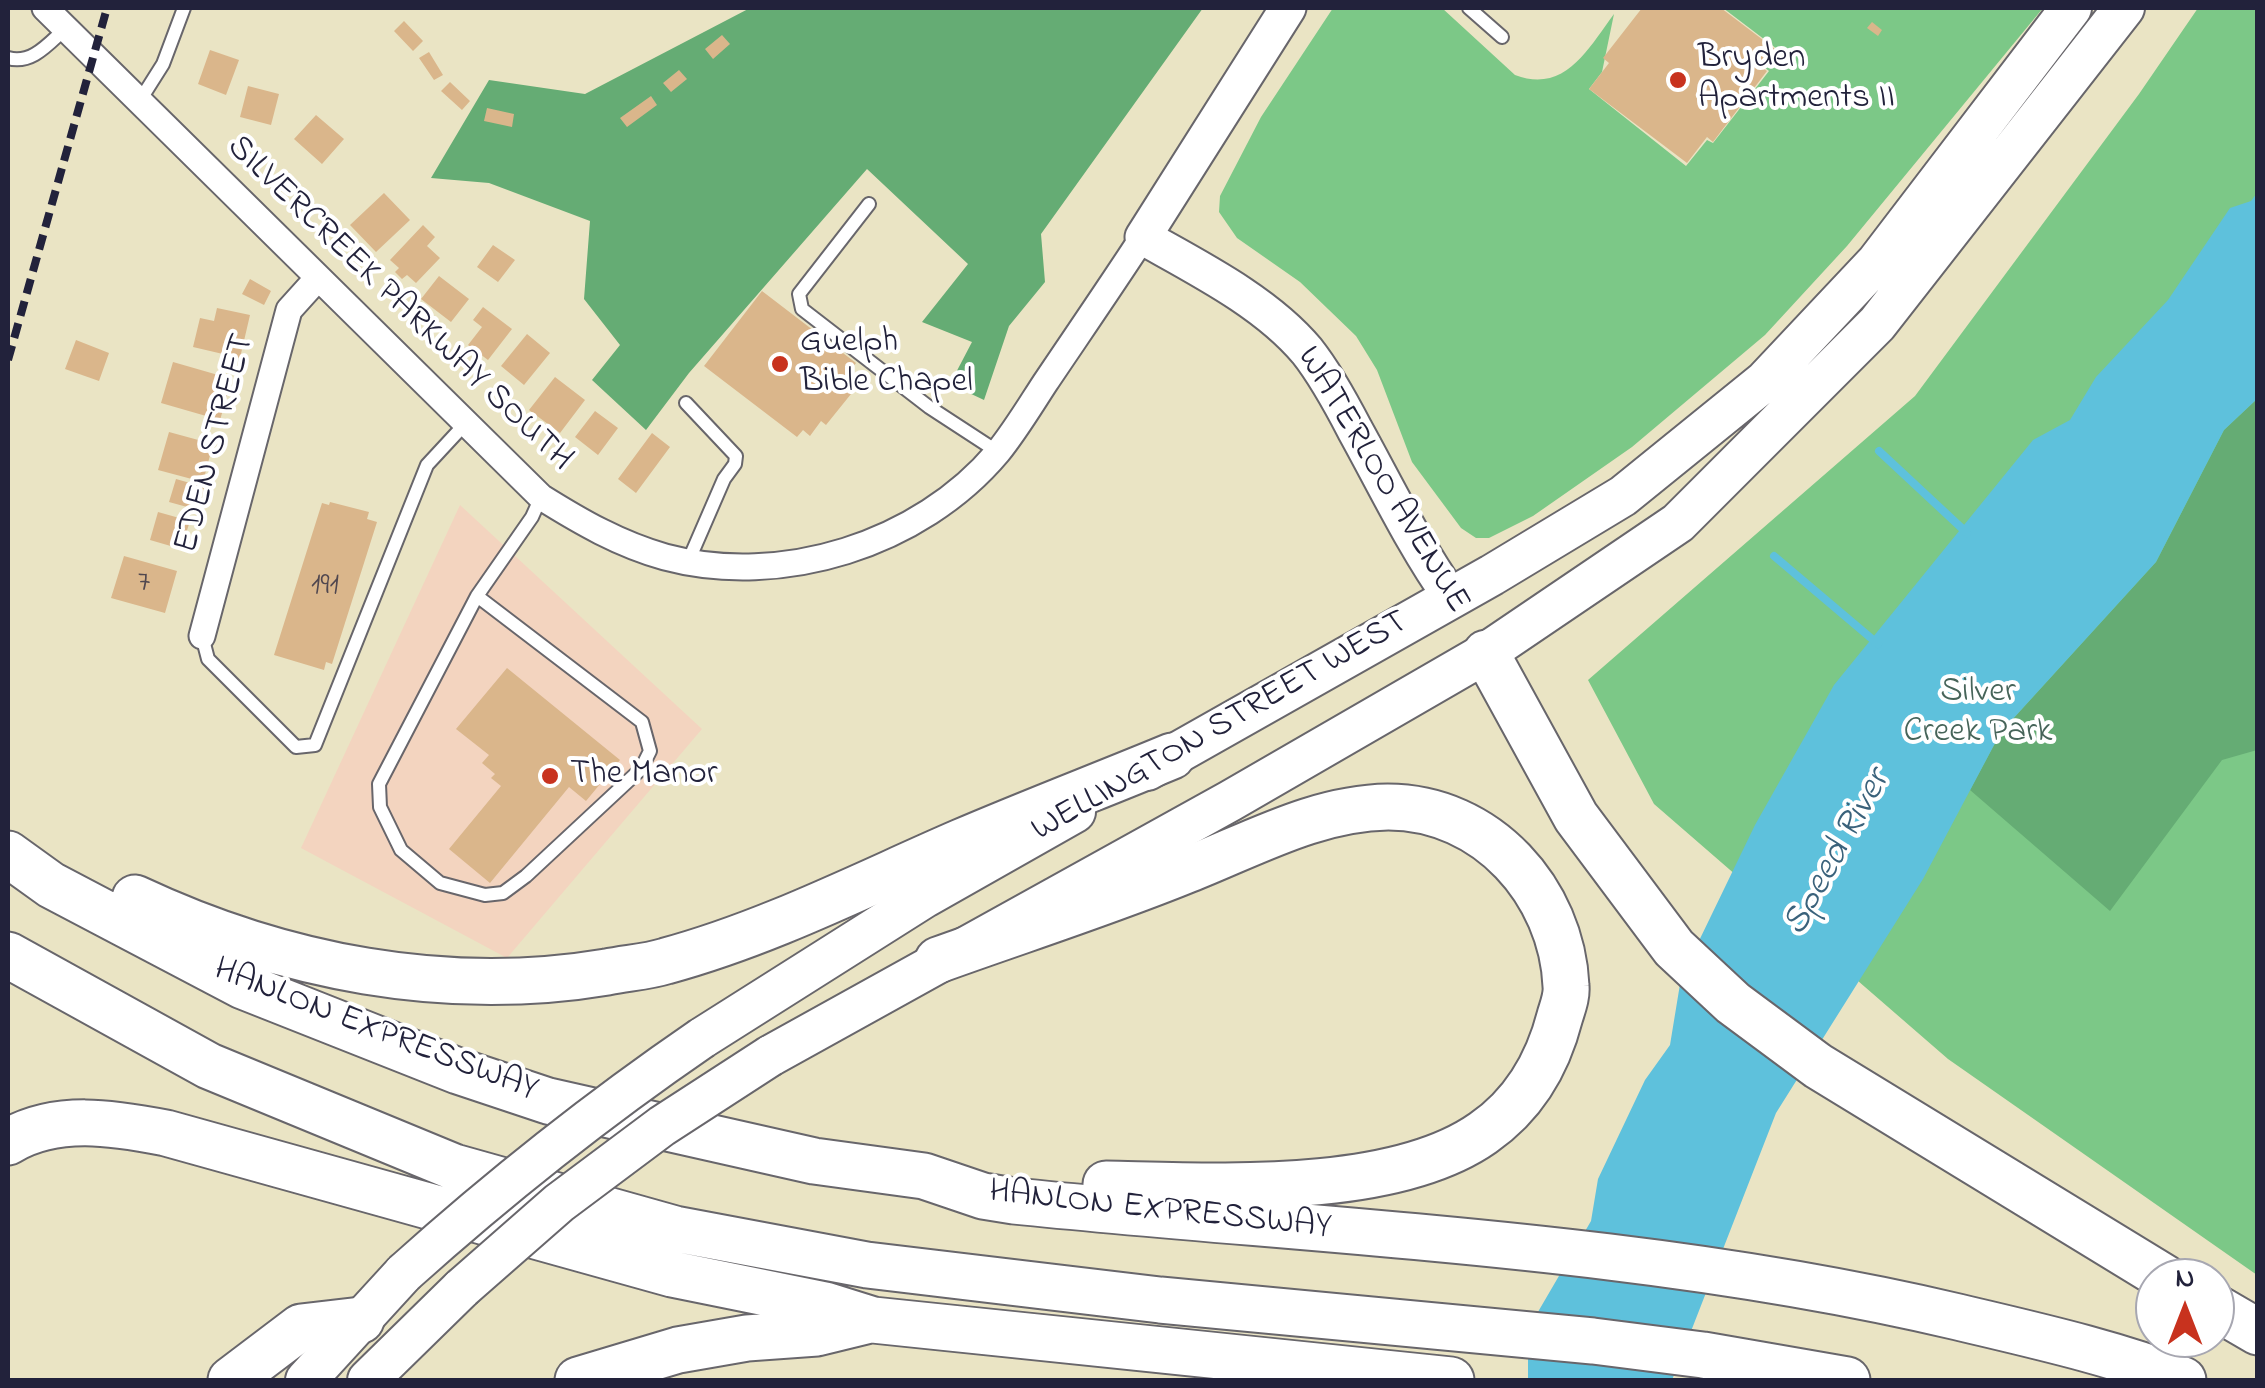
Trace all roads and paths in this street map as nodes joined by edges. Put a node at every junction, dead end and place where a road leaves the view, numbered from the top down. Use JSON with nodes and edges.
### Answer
{"nodes":[{"id":1,"x":44,"y":8,"type":"edge"},
{"id":2,"x":184,"y":8,"type":"edge"},
{"id":3,"x":1288,"y":8,"type":"edge"},
{"id":4,"x":1470,"y":8,"type":"edge"},
{"id":5,"x":2071,"y":8,"type":"edge"},
{"id":6,"x":2124,"y":8,"type":"edge"},
{"id":7,"x":66,"y":28,"type":"junction"},
{"id":8,"x":1502,"y":37,"type":"dead end"},
{"id":9,"x":8,"y":58,"type":"edge"},
{"id":10,"x":140,"y":102,"type":"junction"},
{"id":11,"x":869,"y":204,"type":"dead end"},
{"id":12,"x":1143,"y":237,"type":"junction"},
{"id":13,"x":317,"y":279,"type":"junction"},
{"id":14,"x":686,"y":403,"type":"dead end"},
{"id":15,"x":465,"y":424,"type":"junction"},
{"id":16,"x":998,"y":452,"type":"junction"},
{"id":17,"x":541,"y":497,"type":"junction"},
{"id":18,"x":688,"y":562,"type":"junction"},
{"id":19,"x":476,"y":596,"type":"junction"},
{"id":20,"x":1451,"y":597,"type":"junction"},
{"id":21,"x":202,"y":636,"type":"joint"},
{"id":22,"x":1486,"y":653,"type":"junction"},
{"id":23,"x":1172,"y":756,"type":"junction"},
{"id":24,"x":8,"y":836,"type":"edge"},
{"id":25,"x":8,"y":854,"type":"edge"},
{"id":26,"x":8,"y":955,"type":"edge"},
{"id":27,"x":938,"y":960,"type":"junction"},
{"id":28,"x":8,"y":1142,"type":"edge"},
{"id":29,"x":924,"y":1176,"type":"junction"},
{"id":30,"x":2135,"y":1261,"type":"edge"},
{"id":31,"x":2235,"y":1319,"type":"edge"},
{"id":32,"x":361,"y":1320,"type":"junction"},
{"id":33,"x":873,"y":1320,"type":"junction"},
{"id":34,"x":2258,"y":1332,"type":"edge"},
{"id":35,"x":1839,"y":1379,"type":"edge"},
{"id":36,"x":231,"y":1380,"type":"edge"},
{"id":37,"x":306,"y":1380,"type":"edge"},
{"id":38,"x":368,"y":1380,"type":"edge"},
{"id":39,"x":578,"y":1380,"type":"edge"},
{"id":40,"x":1450,"y":1380,"type":"edge"},
{"id":41,"x":2183,"y":1380,"type":"edge"}],
"edges":[{"from":1,"to":7,"type":"street","name":"SILVERCREEK PARKWAY SOUTH"},
{"from":2,"to":10,"type":"lane"},
{"from":3,"to":12,"type":"street"},
{"from":4,"to":8,"type":"lane"},
{"from":5,"to":20,"type":"main road","name":"WELLINGTON STREET WEST"},
{"from":6,"to":22,"type":"main road","name":"WELLINGTON STREET WEST"},
{"from":7,"to":9,"type":"lane"},
{"from":7,"to":10,"type":"street","name":"SILVERCREEK PARKWAY SOUTH"},
{"from":10,"to":13,"type":"street","name":"SILVERCREEK PARKWAY SOUTH"},
{"from":11,"to":16,"type":"lane"},
{"from":12,"to":16,"type":"street","name":"SILVERCREEK PARKWAY SOUTH"},
{"from":12,"to":20,"type":"street","name":"WATERLOO AVENUE"},
{"from":13,"to":15,"type":"street","name":"SILVERCREEK PARKWAY SOUTH"},
{"from":13,"to":21,"type":"street","name":"EDEN STREET"},
{"from":14,"to":18,"type":"lane"},
{"from":15,"to":17,"type":"street","name":"SILVERCREEK PARKWAY SOUTH"},
{"from":15,"to":21,"type":"lane"},
{"from":16,"to":18,"type":"street","name":"SILVERCREEK PARKWAY SOUTH"},
{"from":17,"to":18,"type":"street","name":"SILVERCREEK PARKWAY SOUTH"},
{"from":17,"to":19,"type":"lane"},
{"from":19,"to":19,"type":"lane"},
{"from":20,"to":22,"type":"main road","name":"WATERLOO AVENUE"},
{"from":20,"to":23,"type":"main road","name":"WELLINGTON STREET WEST"},
{"from":22,"to":27,"type":"main road","name":"WELLINGTON STREET WEST"},
{"from":22,"to":30,"type":"highway"},
{"from":23,"to":24,"type":"highway"},
{"from":23,"to":32,"type":"main road","name":"WELLINGTON STREET WEST","bridge":true},
{"from":25,"to":29,"type":"highway","name":"HANLON EXPRESSWAY"},
{"from":26,"to":35,"type":"highway"},
{"from":27,"to":29,"type":"highway"},
{"from":27,"to":38,"type":"main road","name":"WELLINGTON STREET WEST","bridge":true},
{"from":28,"to":33,"type":"highway"},
{"from":29,"to":41,"type":"highway","name":"HANLON EXPRESSWAY"},
{"from":31,"to":34,"type":"highway"},
{"from":32,"to":36,"type":"highway"},
{"from":32,"to":37,"type":"main road","name":"WELLINGTON STREET WEST"},
{"from":33,"to":39,"type":"highway"},
{"from":33,"to":40,"type":"highway"}]}
